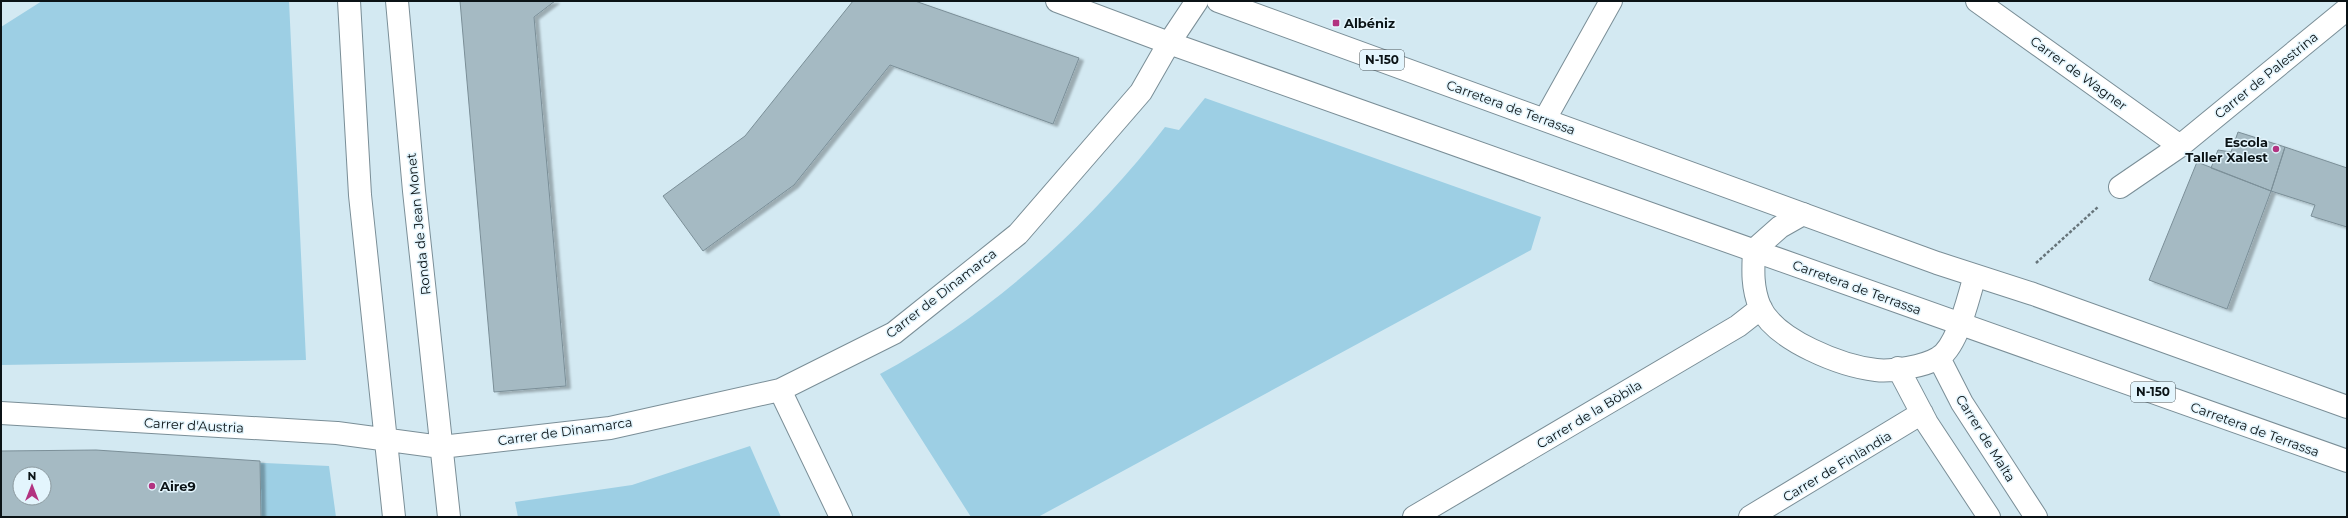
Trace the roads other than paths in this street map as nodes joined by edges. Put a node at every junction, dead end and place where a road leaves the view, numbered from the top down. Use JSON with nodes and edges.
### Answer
{"nodes":[{"id":1,"x":350,"y":1,"type":"edge"},
{"id":2,"x":397,"y":1,"type":"edge"},
{"id":3,"x":1057,"y":1,"type":"edge"},
{"id":4,"x":1197,"y":1,"type":"edge"},
{"id":5,"x":1218,"y":1,"type":"edge"},
{"id":6,"x":1611,"y":1,"type":"edge"},
{"id":7,"x":1977,"y":1,"type":"edge"},
{"id":8,"x":2347,"y":9,"type":"edge"},
{"id":9,"x":1168,"y":43,"type":"junction"},
{"id":10,"x":1545,"y":119,"type":"junction"},
{"id":11,"x":2180,"y":146,"type":"junction"},
{"id":12,"x":2120,"y":187,"type":"road end"},
{"id":13,"x":1803,"y":214,"type":"junction"},
{"id":14,"x":1754,"y":250,"type":"junction"},
{"id":15,"x":1975,"y":276,"type":"junction"},
{"id":16,"x":1761,"y":308,"type":"junction"},
{"id":17,"x":1960,"y":324,"type":"junction"},
{"id":18,"x":1939,"y":358,"type":"junction"},
{"id":19,"x":1898,"y":368,"type":"junction"},
{"id":20,"x":780,"y":390,"type":"junction"},
{"id":21,"x":2347,"y":407,"type":"edge"},
{"id":22,"x":1,"y":413,"type":"edge"},
{"id":23,"x":1922,"y":413,"type":"junction"},
{"id":24,"x":386,"y":440,"type":"junction"},
{"id":25,"x":441,"y":447,"type":"junction"},
{"id":26,"x":2347,"y":461,"type":"edge"},
{"id":27,"x":394,"y":517,"type":"edge"},
{"id":28,"x":449,"y":517,"type":"edge"},
{"id":29,"x":841,"y":517,"type":"edge"},
{"id":30,"x":1414,"y":517,"type":"edge"},
{"id":31,"x":1750,"y":517,"type":"edge"},
{"id":32,"x":1989,"y":517,"type":"edge"},
{"id":33,"x":2036,"y":517,"type":"edge"}],
"edges":[{"from":1,"to":24,"type":"street"},
{"from":2,"to":25,"type":"street","name":"Ronda de Jean Monet"},
{"from":3,"to":9,"type":"street","name":"Carretera de Terrassa","number":"N-150"},
{"from":4,"to":9,"type":"street"},
{"from":5,"to":10,"type":"street","name":"Carretera de Terrassa","number":"N-150"},
{"from":6,"to":10,"type":"street"},
{"from":7,"to":11,"type":"street","name":"Carrer de Wagner"},
{"from":8,"to":11,"type":"street","name":"Carrer de Palestrina"},
{"from":9,"to":14,"type":"street","name":"Carretera de Terrassa","number":"N-150"},
{"from":9,"to":20,"type":"street","name":"Carrer de Dinamarca"},
{"from":10,"to":13,"type":"street","name":"Carretera de Terrassa","number":"N-150"},
{"from":11,"to":12,"type":"street","name":"Carrer de Palestrina"},
{"from":13,"to":14,"type":"street"},
{"from":13,"to":15,"type":"street","name":"Carretera de Terrassa","number":"N-150"},
{"from":14,"to":16,"type":"street"},
{"from":14,"to":17,"type":"street","name":"Carretera de Terrassa","number":"N-150"},
{"from":15,"to":17,"type":"street"},
{"from":15,"to":21,"type":"street","name":"Carretera de Terrassa","number":"N-150"},
{"from":16,"to":19,"type":"street"},
{"from":16,"to":30,"type":"street","name":"Carrer de la Bòbila"},
{"from":17,"to":18,"type":"street"},
{"from":17,"to":26,"type":"street","name":"Carretera de Terrassa","number":"N-150"},
{"from":18,"to":19,"type":"street"},
{"from":18,"to":33,"type":"street","name":"Carrer de Malta"},
{"from":19,"to":23,"type":"street"},
{"from":20,"to":25,"type":"street","name":"Carrer de Dinamarca"},
{"from":20,"to":29,"type":"street"},
{"from":22,"to":24,"type":"street","name":"Carrer d'Austria"},
{"from":23,"to":31,"type":"street","name":"Carrer de Finlàndia"},
{"from":23,"to":32,"type":"street"},
{"from":24,"to":25,"type":"street"},
{"from":24,"to":27,"type":"street"},
{"from":25,"to":28,"type":"street","name":"Ronda de Jean Monet"}]}
